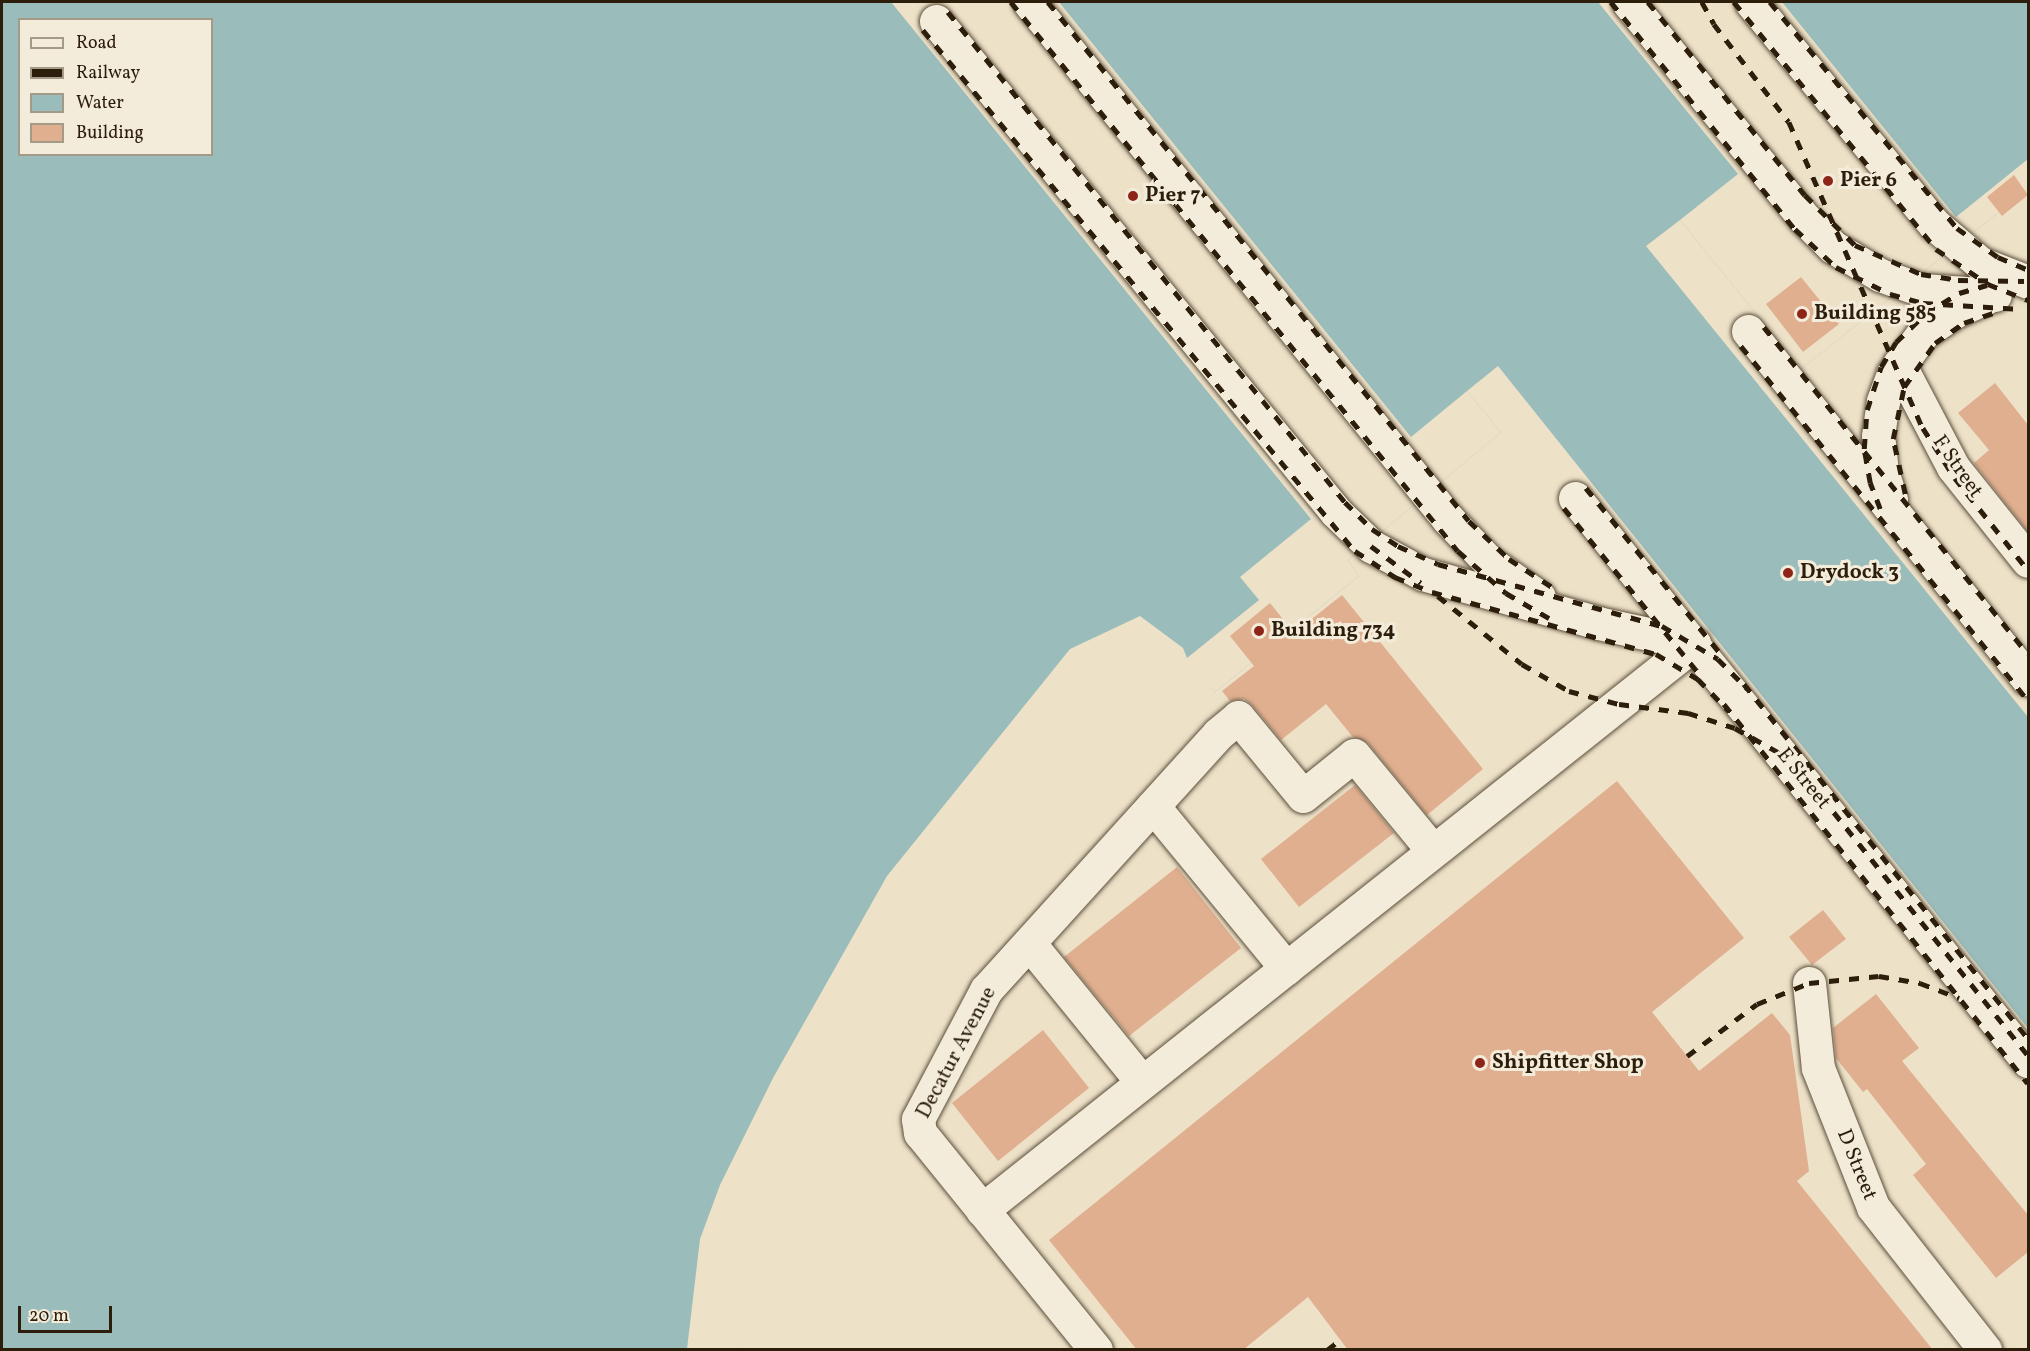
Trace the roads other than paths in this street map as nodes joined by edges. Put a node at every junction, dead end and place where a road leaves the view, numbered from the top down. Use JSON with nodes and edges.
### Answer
{"nodes":[{"id":1,"x":1029,"y":2,"type":"edge"},
{"id":2,"x":1628,"y":2,"type":"edge"},
{"id":3,"x":1751,"y":2,"type":"edge"},
{"id":4,"x":936,"y":21,"type":"dead end"},
{"id":5,"x":2028,"y":282,"type":"edge"},
{"id":6,"x":2028,"y":294,"type":"edge"},
{"id":7,"x":1995,"y":295,"type":"junction"},
{"id":8,"x":1748,"y":331,"type":"dead end"},
{"id":9,"x":1899,"y":364,"type":"junction"},
{"id":10,"x":1575,"y":498,"type":"dead end"},
{"id":11,"x":1910,"y":532,"type":"junction"},
{"id":12,"x":2028,"y":561,"type":"edge"},
{"id":13,"x":1598,"y":622,"type":"junction"},
{"id":14,"x":1694,"y":644,"type":"junction"},
{"id":15,"x":2028,"y":679,"type":"edge"},
{"id":16,"x":1153,"y":806,"type":"junction"},
{"id":17,"x":1433,"y":851,"type":"junction"},
{"id":18,"x":1029,"y":943,"type":"junction"},
{"id":19,"x":1286,"y":969,"type":"junction"},
{"id":20,"x":1809,"y":983,"type":"dead end"},
{"id":21,"x":2028,"y":1061,"type":"edge"},
{"id":22,"x":1142,"y":1082,"type":"junction"},
{"id":23,"x":982,"y":1210,"type":"junction"},
{"id":24,"x":1096,"y":1350,"type":"edge"},
{"id":25,"x":1985,"y":1350,"type":"edge"}],
"edges":[{"from":1,"to":13,"type":"lane"},
{"from":2,"to":7,"type":"lane"},
{"from":3,"to":5,"type":"lane"},
{"from":4,"to":13,"type":"lane"},
{"from":6,"to":7,"type":"lane"},
{"from":7,"to":9,"type":"lane"},
{"from":8,"to":11,"type":"lane"},
{"from":9,"to":11,"type":"lane"},
{"from":9,"to":12,"type":"lane","name":"F Street"},
{"from":10,"to":14,"type":"lane","name":"E Street"},
{"from":11,"to":15,"type":"lane"},
{"from":13,"to":14,"type":"lane"},
{"from":14,"to":17,"type":"lane"},
{"from":14,"to":21,"type":"lane","name":"E Street"},
{"from":16,"to":17,"type":"lane","name":"Decatur Avenue"},
{"from":16,"to":18,"type":"lane","name":"Decatur Avenue"},
{"from":16,"to":19,"type":"lane"},
{"from":17,"to":19,"type":"lane"},
{"from":18,"to":22,"type":"lane"},
{"from":18,"to":23,"type":"lane","name":"Decatur Avenue"},
{"from":19,"to":22,"type":"lane"},
{"from":20,"to":25,"type":"lane","name":"D Street"},
{"from":22,"to":23,"type":"lane"},
{"from":23,"to":24,"type":"lane","name":"Decatur Avenue"}]}
